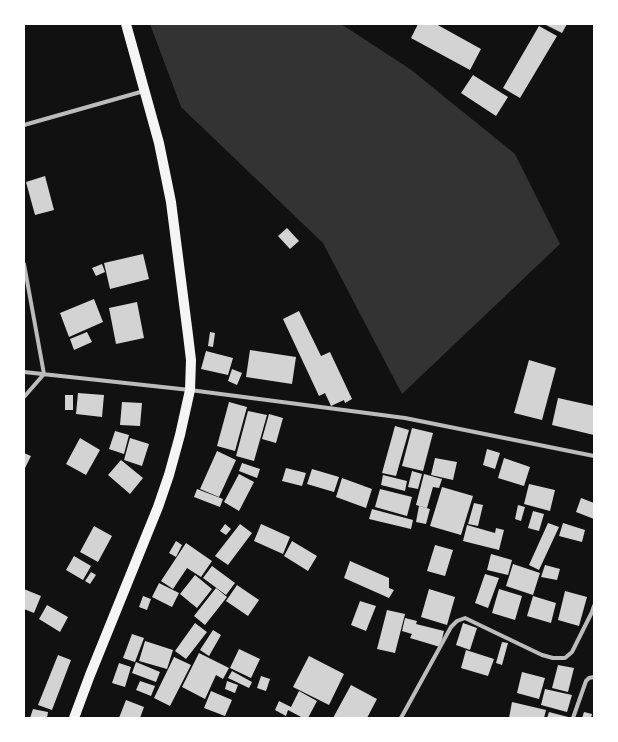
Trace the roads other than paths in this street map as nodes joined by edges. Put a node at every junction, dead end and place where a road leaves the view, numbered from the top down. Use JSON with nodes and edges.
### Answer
{"nodes":[{"id":1,"x":126,"y":24,"type":"edge"},
{"id":2,"x":144,"y":91,"type":"junction"},
{"id":3,"x":24,"y":125,"type":"edge"},
{"id":4,"x":24,"y":264,"type":"edge"},
{"id":5,"x":24,"y":372,"type":"edge"},
{"id":6,"x":44,"y":374,"type":"junction"},
{"id":7,"x":190,"y":390,"type":"junction"},
{"id":8,"x":24,"y":397,"type":"edge"},
{"id":9,"x":594,"y":456,"type":"edge"},
{"id":10,"x":594,"y":606,"type":"edge"},
{"id":11,"x":594,"y":677,"type":"edge"},
{"id":12,"x":74,"y":718,"type":"edge"},
{"id":13,"x":402,"y":718,"type":"edge"},
{"id":14,"x":573,"y":718,"type":"edge"}],
"edges":[{"from":1,"to":2,"type":"main road"},
{"from":2,"to":3,"type":"street"},
{"from":2,"to":7,"type":"main road"},
{"from":4,"to":6,"type":"street"},
{"from":5,"to":6,"type":"street"},
{"from":6,"to":7,"type":"street"},
{"from":6,"to":8,"type":"street"},
{"from":7,"to":9,"type":"street"},
{"from":7,"to":12,"type":"main road"},
{"from":10,"to":13,"type":"street"},
{"from":11,"to":14,"type":"street"}]}
